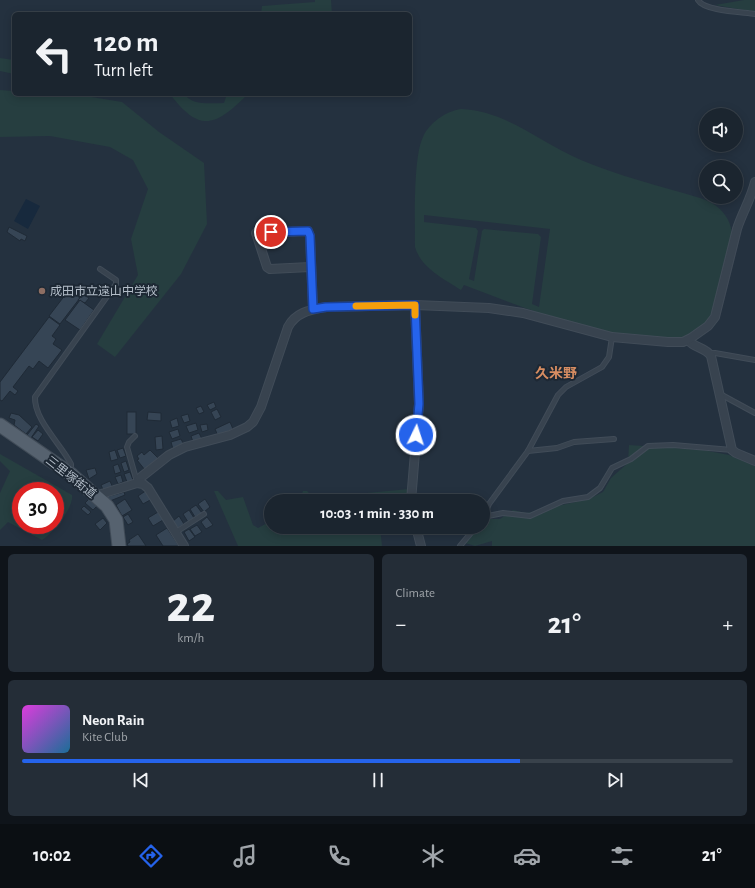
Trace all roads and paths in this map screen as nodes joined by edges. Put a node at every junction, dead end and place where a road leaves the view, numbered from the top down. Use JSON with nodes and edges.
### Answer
{"nodes":[{"id":1,"x":698,"y":0,"type":"edge"},
{"id":2,"x":755,"y":14,"type":"edge"},
{"id":3,"x":755,"y":182,"type":"edge"},
{"id":4,"x":310,"y":267,"type":"junction"},
{"id":5,"x":100,"y":269,"type":"dead end"},
{"id":6,"x":415,"y":305,"type":"junction"},
{"id":7,"x":313,"y":309,"type":"junction"},
{"id":8,"x":612,"y":337,"type":"junction"},
{"id":9,"x":688,"y":340,"type":"junction"},
{"id":10,"x":710,"y":354,"type":"junction"},
{"id":11,"x":755,"y":360,"type":"edge"},
{"id":12,"x":720,"y":394,"type":"junction"},
{"id":13,"x":755,"y":413,"type":"edge"},
{"id":14,"x":0,"y":425,"type":"edge"},
{"id":15,"x":136,"y":436,"type":"dead end"},
{"id":16,"x":614,"y":439,"type":"dead end"},
{"id":17,"x":732,"y":450,"type":"junction"},
{"id":18,"x":528,"y":451,"type":"junction"},
{"id":19,"x":755,"y":461,"type":"edge"},
{"id":20,"x":72,"y":475,"type":"junction"},
{"id":21,"x":137,"y":483,"type":"junction"},
{"id":22,"x":412,"y":494,"type":"edge"},
{"id":23,"x":96,"y":496,"type":"junction"},
{"id":24,"x":490,"y":503,"type":"edge"},
{"id":25,"x":204,"y":514,"type":"dead end"},
{"id":26,"x":490,"y":516,"type":"edge"},
{"id":27,"x":176,"y":532,"type":"junction"},
{"id":28,"x":418,"y":534,"type":"edge"},
{"id":29,"x":470,"y":534,"type":"edge"},
{"id":30,"x":119,"y":546,"type":"edge"},
{"id":31,"x":184,"y":546,"type":"edge"},
{"id":32,"x":421,"y":546,"type":"edge"},
{"id":33,"x":460,"y":546,"type":"edge"}],
"edges":[{"from":1,"to":2,"type":"lane"},
{"from":3,"to":9,"type":"street"},
{"from":4,"to":4,"type":"street"},
{"from":4,"to":7,"type":"street"},
{"from":5,"to":20,"type":"lane"},
{"from":6,"to":7,"type":"street"},
{"from":6,"to":8,"type":"street"},
{"from":6,"to":22,"type":"street"},
{"from":7,"to":21,"type":"street"},
{"from":8,"to":9,"type":"street"},
{"from":8,"to":18,"type":"lane"},
{"from":9,"to":10,"type":"street"},
{"from":10,"to":11,"type":"lane"},
{"from":10,"to":12,"type":"street"},
{"from":12,"to":13,"type":"lane"},
{"from":12,"to":17,"type":"street"},
{"from":14,"to":20,"type":"main road","name":"三里塚街道"},
{"from":15,"to":21,"type":"lane"},
{"from":16,"to":18,"type":"lane"},
{"from":17,"to":19,"type":"street"},
{"from":17,"to":26,"type":"lane"},
{"from":18,"to":24,"type":"lane"},
{"from":20,"to":23,"type":"main road","name":"三里塚街道"},
{"from":21,"to":23,"type":"street"},
{"from":21,"to":27,"type":"street"},
{"from":23,"to":30,"type":"main road","name":"三里塚街道"},
{"from":25,"to":27,"type":"lane"},
{"from":27,"to":31,"type":"street"},
{"from":28,"to":32,"type":"street"},
{"from":29,"to":33,"type":"lane"}]}
